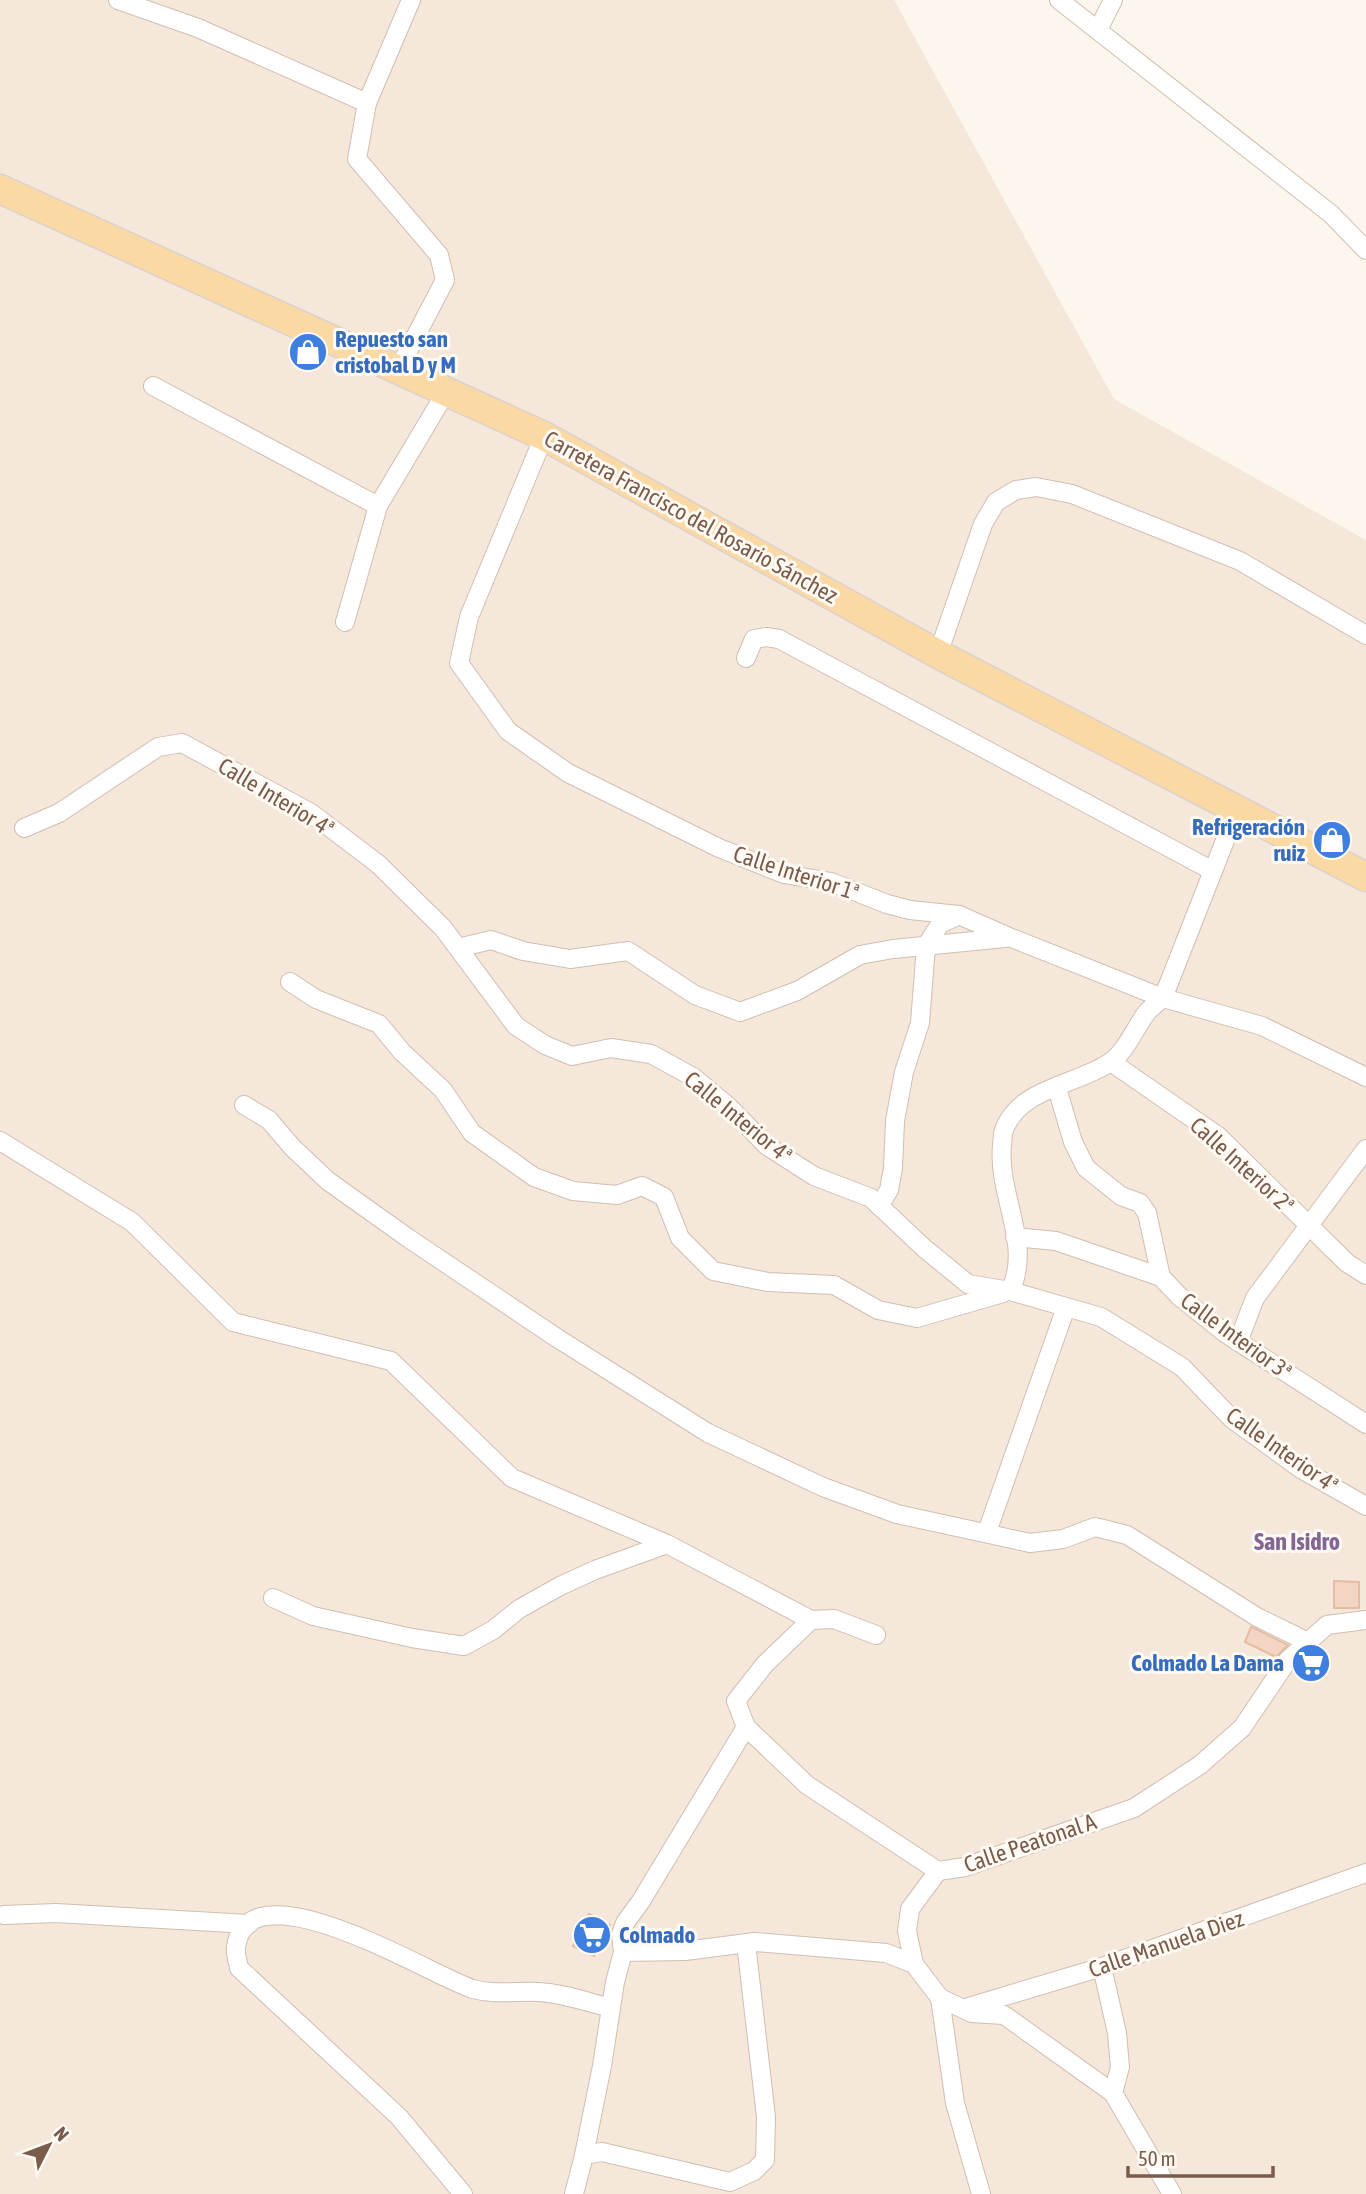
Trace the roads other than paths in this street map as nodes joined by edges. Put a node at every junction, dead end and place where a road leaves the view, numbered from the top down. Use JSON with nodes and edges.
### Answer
{"nodes":[{"id":1,"x":118,"y":0,"type":"edge"},
{"id":2,"x":411,"y":0,"type":"edge"},
{"id":3,"x":1059,"y":0,"type":"edge"},
{"id":4,"x":1113,"y":0,"type":"edge"},
{"id":5,"x":1098,"y":30,"type":"junction"},
{"id":6,"x":368,"y":103,"type":"junction"},
{"id":7,"x":0,"y":189,"type":"edge"},
{"id":8,"x":1366,"y":250,"type":"edge"},
{"id":9,"x":398,"y":370,"type":"junction"},
{"id":10,"x":153,"y":386,"type":"dead end"},
{"id":11,"x":446,"y":391,"type":"junction"},
{"id":12,"x":544,"y":436,"type":"junction"},
{"id":13,"x":378,"y":506,"type":"junction"},
{"id":14,"x":345,"y":622,"type":"dead end"},
{"id":15,"x":1366,"y":635,"type":"edge"},
{"id":16,"x":939,"y":654,"type":"junction"},
{"id":17,"x":746,"y":657,"type":"dead end"},
{"id":18,"x":1237,"y":810,"type":"junction"},
{"id":19,"x":24,"y":828,"type":"dead end"},
{"id":20,"x":1213,"y":871,"type":"junction"},
{"id":21,"x":1366,"y":877,"type":"edge"},
{"id":22,"x":960,"y":915,"type":"junction"},
{"id":23,"x":1009,"y":937,"type":"junction"},
{"id":24,"x":926,"y":946,"type":"junction"},
{"id":25,"x":457,"y":948,"type":"junction"},
{"id":26,"x":290,"y":982,"type":"dead end"},
{"id":27,"x":1163,"y":998,"type":"junction"},
{"id":28,"x":1111,"y":1062,"type":"junction"},
{"id":29,"x":1366,"y":1077,"type":"edge"},
{"id":30,"x":1057,"y":1088,"type":"junction"},
{"id":31,"x":244,"y":1105,"type":"dead end"},
{"id":32,"x":0,"y":1142,"type":"edge"},
{"id":33,"x":1366,"y":1149,"type":"edge"},
{"id":34,"x":879,"y":1206,"type":"junction"},
{"id":35,"x":1308,"y":1225,"type":"junction"},
{"id":36,"x":1015,"y":1237,"type":"junction"},
{"id":37,"x":1366,"y":1275,"type":"edge"},
{"id":38,"x":1161,"y":1277,"type":"junction"},
{"id":39,"x":1010,"y":1291,"type":"junction"},
{"id":40,"x":1066,"y":1307,"type":"junction"},
{"id":41,"x":1238,"y":1342,"type":"junction"},
{"id":42,"x":1366,"y":1424,"type":"edge"},
{"id":43,"x":1366,"y":1506,"type":"edge"},
{"id":44,"x":987,"y":1532,"type":"junction"},
{"id":45,"x":667,"y":1544,"type":"junction"},
{"id":46,"x":273,"y":1598,"type":"dead end"},
{"id":47,"x":811,"y":1620,"type":"junction"},
{"id":48,"x":1366,"y":1620,"type":"edge"},
{"id":49,"x":876,"y":1635,"type":"dead end"},
{"id":50,"x":1308,"y":1642,"type":"junction"},
{"id":51,"x":746,"y":1727,"type":"junction"},
{"id":52,"x":938,"y":1871,"type":"junction"},
{"id":53,"x":1366,"y":1873,"type":"edge"},
{"id":54,"x":4,"y":1914,"type":"dead end"},
{"id":55,"x":249,"y":1924,"type":"junction"},
{"id":56,"x":746,"y":1943,"type":"junction"},
{"id":57,"x":623,"y":1952,"type":"junction"},
{"id":58,"x":914,"y":1964,"type":"junction"},
{"id":59,"x":1102,"y":1967,"type":"junction"},
{"id":60,"x":940,"y":1998,"type":"junction"},
{"id":61,"x":611,"y":2008,"type":"junction"},
{"id":62,"x":963,"y":2009,"type":"junction"},
{"id":63,"x":1112,"y":2094,"type":"junction"},
{"id":64,"x":584,"y":2155,"type":"junction"},
{"id":65,"x":463,"y":2194,"type":"edge"},
{"id":66,"x":574,"y":2194,"type":"edge"},
{"id":67,"x":981,"y":2194,"type":"edge"},
{"id":68,"x":1172,"y":2194,"type":"edge"}],
"edges":[{"from":1,"to":6,"type":"street"},
{"from":2,"to":6,"type":"street"},
{"from":3,"to":5,"type":"street"},
{"from":4,"to":5,"type":"street"},
{"from":5,"to":8,"type":"street"},
{"from":6,"to":9,"type":"street"},
{"from":7,"to":9,"type":"main road","name":"Carretera Francisco del Rosario Sánchez"},
{"from":9,"to":11,"type":"main road","name":"Carretera Francisco del Rosario Sánchez"},
{"from":10,"to":13,"type":"street"},
{"from":11,"to":12,"type":"main road","name":"Carretera Francisco del Rosario Sánchez"},
{"from":11,"to":13,"type":"street"},
{"from":12,"to":16,"type":"main road","name":"Carretera Francisco del Rosario Sánchez"},
{"from":12,"to":22,"type":"street","name":"Calle Interior 1ª"},
{"from":13,"to":14,"type":"street"},
{"from":15,"to":16,"type":"street"},
{"from":16,"to":18,"type":"main road","name":"Carretera Francisco del Rosario Sánchez"},
{"from":17,"to":20,"type":"street"},
{"from":18,"to":20,"type":"street"},
{"from":18,"to":21,"type":"main road","name":"Carretera Francisco del Rosario Sánchez"},
{"from":19,"to":25,"type":"street","name":"Calle Interior 4ª"},
{"from":20,"to":27,"type":"street"},
{"from":22,"to":23,"type":"street","name":"Calle Interior 1ª"},
{"from":22,"to":24,"type":"street"},
{"from":23,"to":24,"type":"street"},
{"from":23,"to":27,"type":"street","name":"Calle Interior 1ª"},
{"from":24,"to":25,"type":"street"},
{"from":24,"to":34,"type":"street"},
{"from":25,"to":34,"type":"street","name":"Calle Interior 4ª"},
{"from":26,"to":39,"type":"street"},
{"from":27,"to":28,"type":"street"},
{"from":27,"to":29,"type":"street","name":"Calle Interior 1ª"},
{"from":28,"to":30,"type":"street"},
{"from":28,"to":35,"type":"street","name":"Calle Interior 2ª"},
{"from":30,"to":36,"type":"street"},
{"from":30,"to":38,"type":"street","name":"Calle Interior 3ª"},
{"from":31,"to":44,"type":"street"},
{"from":32,"to":45,"type":"street"},
{"from":33,"to":35,"type":"street"},
{"from":34,"to":39,"type":"street","name":"Calle Interior 4ª"},
{"from":35,"to":37,"type":"street","name":"Calle Interior 2ª"},
{"from":35,"to":41,"type":"street"},
{"from":36,"to":38,"type":"street"},
{"from":36,"to":39,"type":"street"},
{"from":38,"to":41,"type":"street","name":"Calle Interior 3ª"},
{"from":39,"to":40,"type":"street","name":"Calle Interior 4ª"},
{"from":40,"to":43,"type":"street","name":"Calle Interior 4ª"},
{"from":40,"to":44,"type":"street"},
{"from":41,"to":42,"type":"street","name":"Calle Interior 3ª"},
{"from":44,"to":50,"type":"street"},
{"from":45,"to":46,"type":"street"},
{"from":45,"to":47,"type":"street"},
{"from":47,"to":49,"type":"street"},
{"from":47,"to":51,"type":"street"},
{"from":48,"to":50,"type":"street","name":"Calle Peatonal A"},
{"from":50,"to":52,"type":"street","name":"Calle Peatonal A"},
{"from":51,"to":52,"type":"street","name":"Calle Peatonal A"},
{"from":51,"to":57,"type":"street"},
{"from":52,"to":58,"type":"street"},
{"from":53,"to":59,"type":"street","name":"Calle Manuela Diez"},
{"from":54,"to":55,"type":"street"},
{"from":55,"to":61,"type":"street"},
{"from":55,"to":65,"type":"street"},
{"from":56,"to":57,"type":"street"},
{"from":56,"to":58,"type":"street"},
{"from":56,"to":64,"type":"street"},
{"from":57,"to":61,"type":"street"},
{"from":58,"to":60,"type":"street"},
{"from":59,"to":62,"type":"street","name":"Calle Manuela Diez"},
{"from":59,"to":63,"type":"street"},
{"from":60,"to":62,"type":"street"},
{"from":60,"to":67,"type":"street"},
{"from":61,"to":64,"type":"street"},
{"from":62,"to":63,"type":"street"},
{"from":63,"to":68,"type":"street"},
{"from":64,"to":66,"type":"street"}]}
